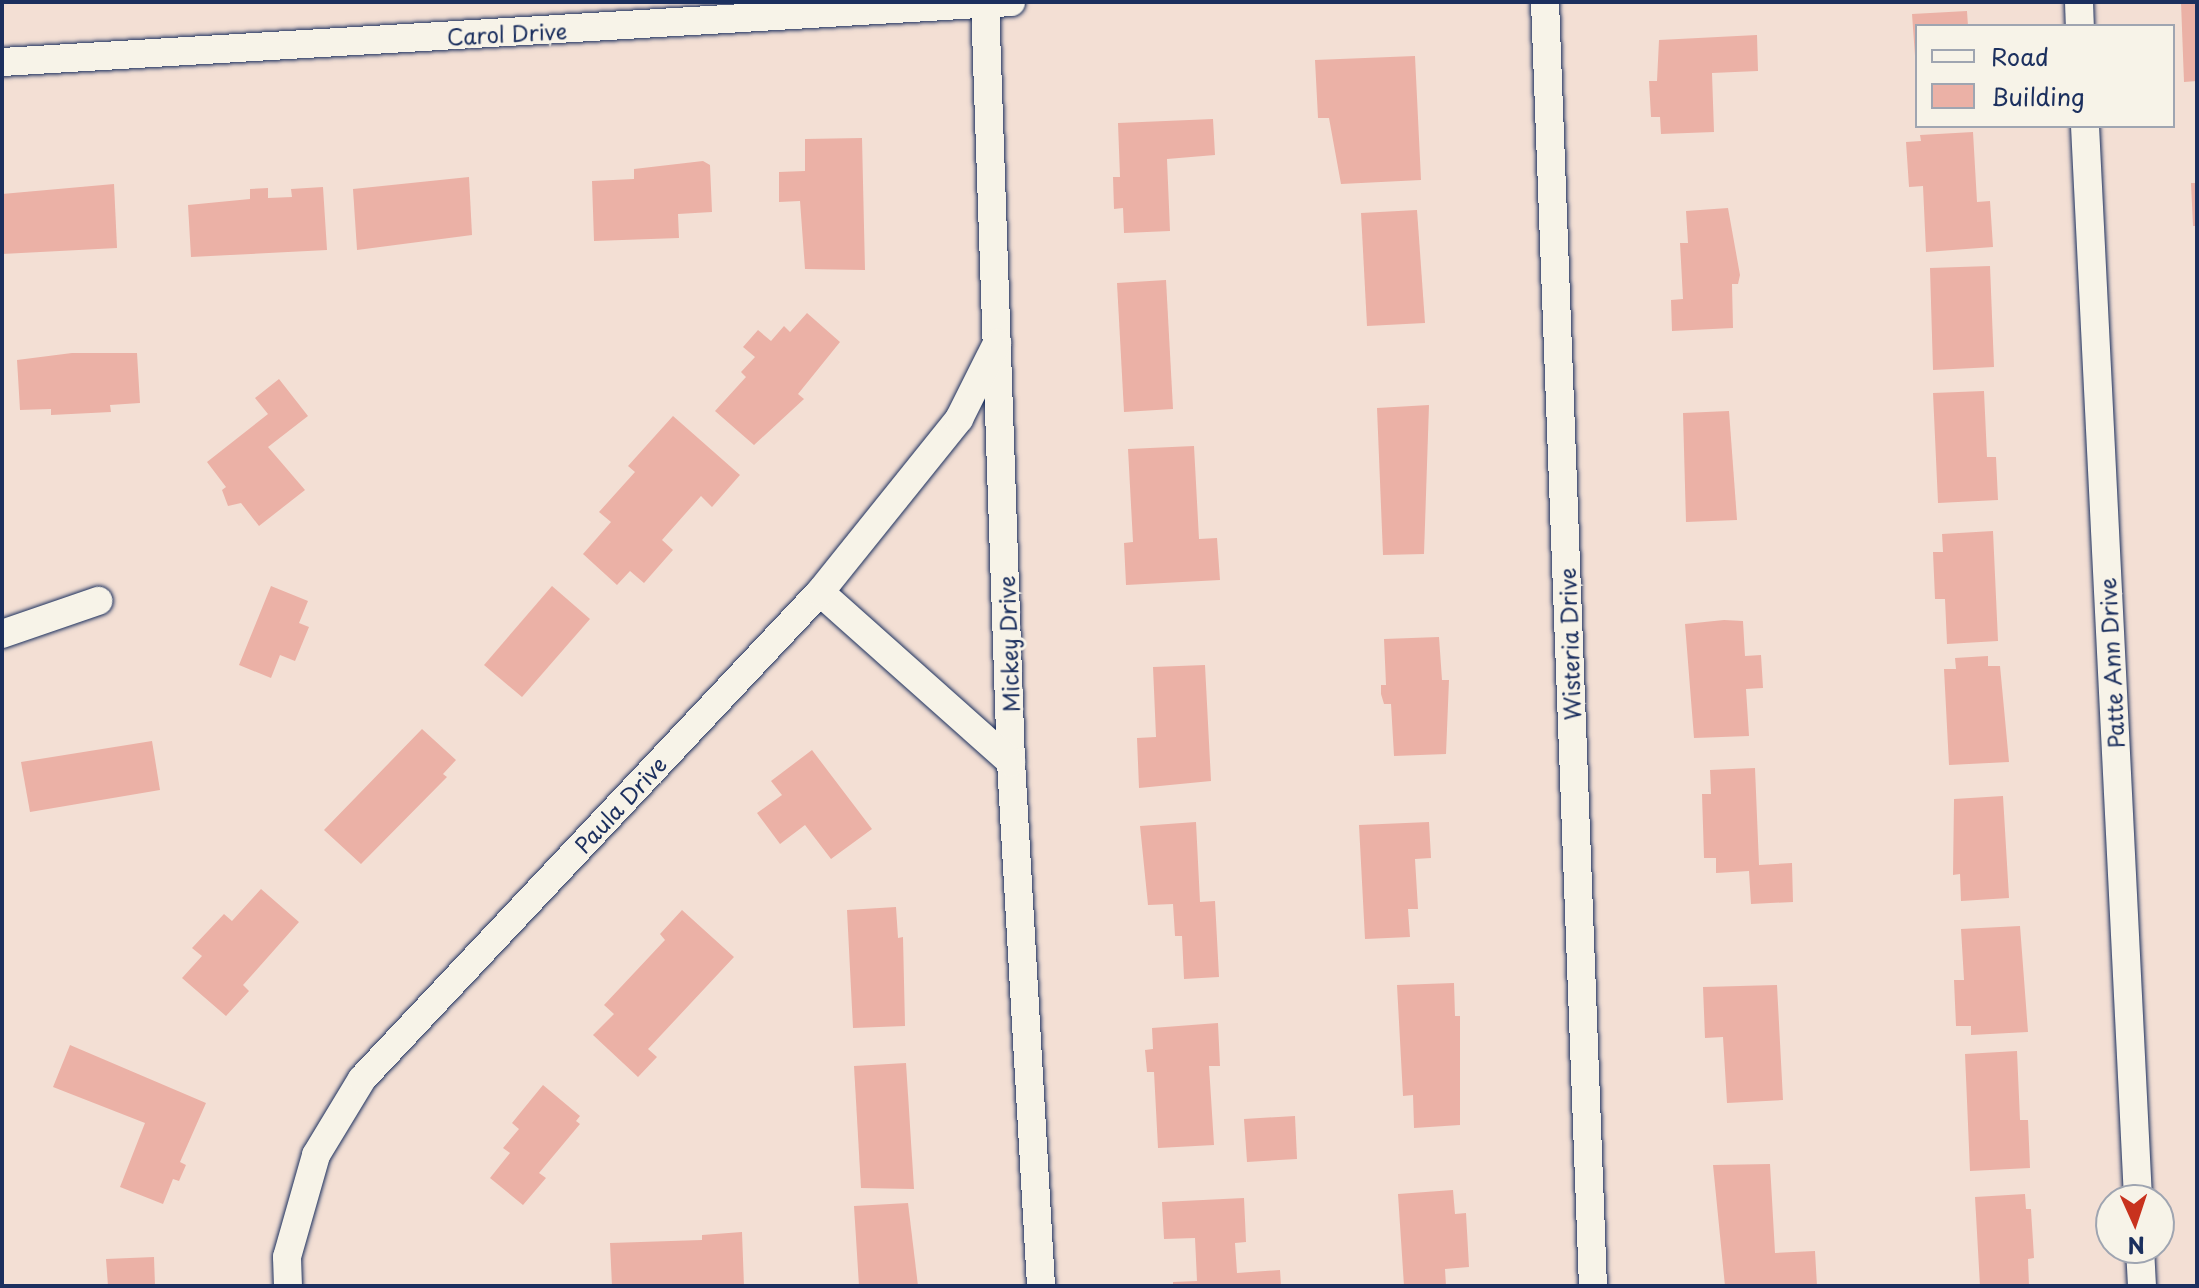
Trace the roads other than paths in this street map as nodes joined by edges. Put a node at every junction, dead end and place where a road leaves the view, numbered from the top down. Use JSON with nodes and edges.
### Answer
{"nodes":[{"id":1,"x":1545,"y":2,"type":"edge"},
{"id":2,"x":2079,"y":2,"type":"edge"},
{"id":3,"x":994,"y":3,"type":"edge"},
{"id":4,"x":2080,"y":24,"type":"edge"},
{"id":5,"x":2,"y":62,"type":"edge"},
{"id":6,"x":2085,"y":128,"type":"edge"},
{"id":7,"x":998,"y":340,"type":"junction"},
{"id":8,"x":820,"y":592,"type":"junction"},
{"id":9,"x":98,"y":601,"type":"dead end"},
{"id":10,"x":2,"y":634,"type":"edge"},
{"id":11,"x":1011,"y":762,"type":"junction"},
{"id":12,"x":2137,"y":1184,"type":"edge"},
{"id":13,"x":2141,"y":1264,"type":"edge"},
{"id":14,"x":288,"y":1286,"type":"edge"},
{"id":15,"x":1041,"y":1286,"type":"edge"},
{"id":16,"x":1593,"y":1286,"type":"edge"},
{"id":17,"x":2142,"y":1286,"type":"edge"}],
"edges":[{"from":1,"to":16,"type":"street","name":"Wisteria Drive"},
{"from":2,"to":4,"type":"street"},
{"from":3,"to":5,"type":"street","name":"Carol Drive"},
{"from":3,"to":7,"type":"street","name":"Mickey Drive"},
{"from":6,"to":12,"type":"street","name":"Patte Ann Drive"},
{"from":7,"to":8,"type":"street","name":"Paula Drive"},
{"from":7,"to":11,"type":"street","name":"Mickey Drive"},
{"from":8,"to":11,"type":"street"},
{"from":8,"to":14,"type":"street","name":"Paula Drive"},
{"from":9,"to":10,"type":"street"},
{"from":11,"to":15,"type":"street","name":"Mickey Drive"},
{"from":13,"to":17,"type":"street"}]}
